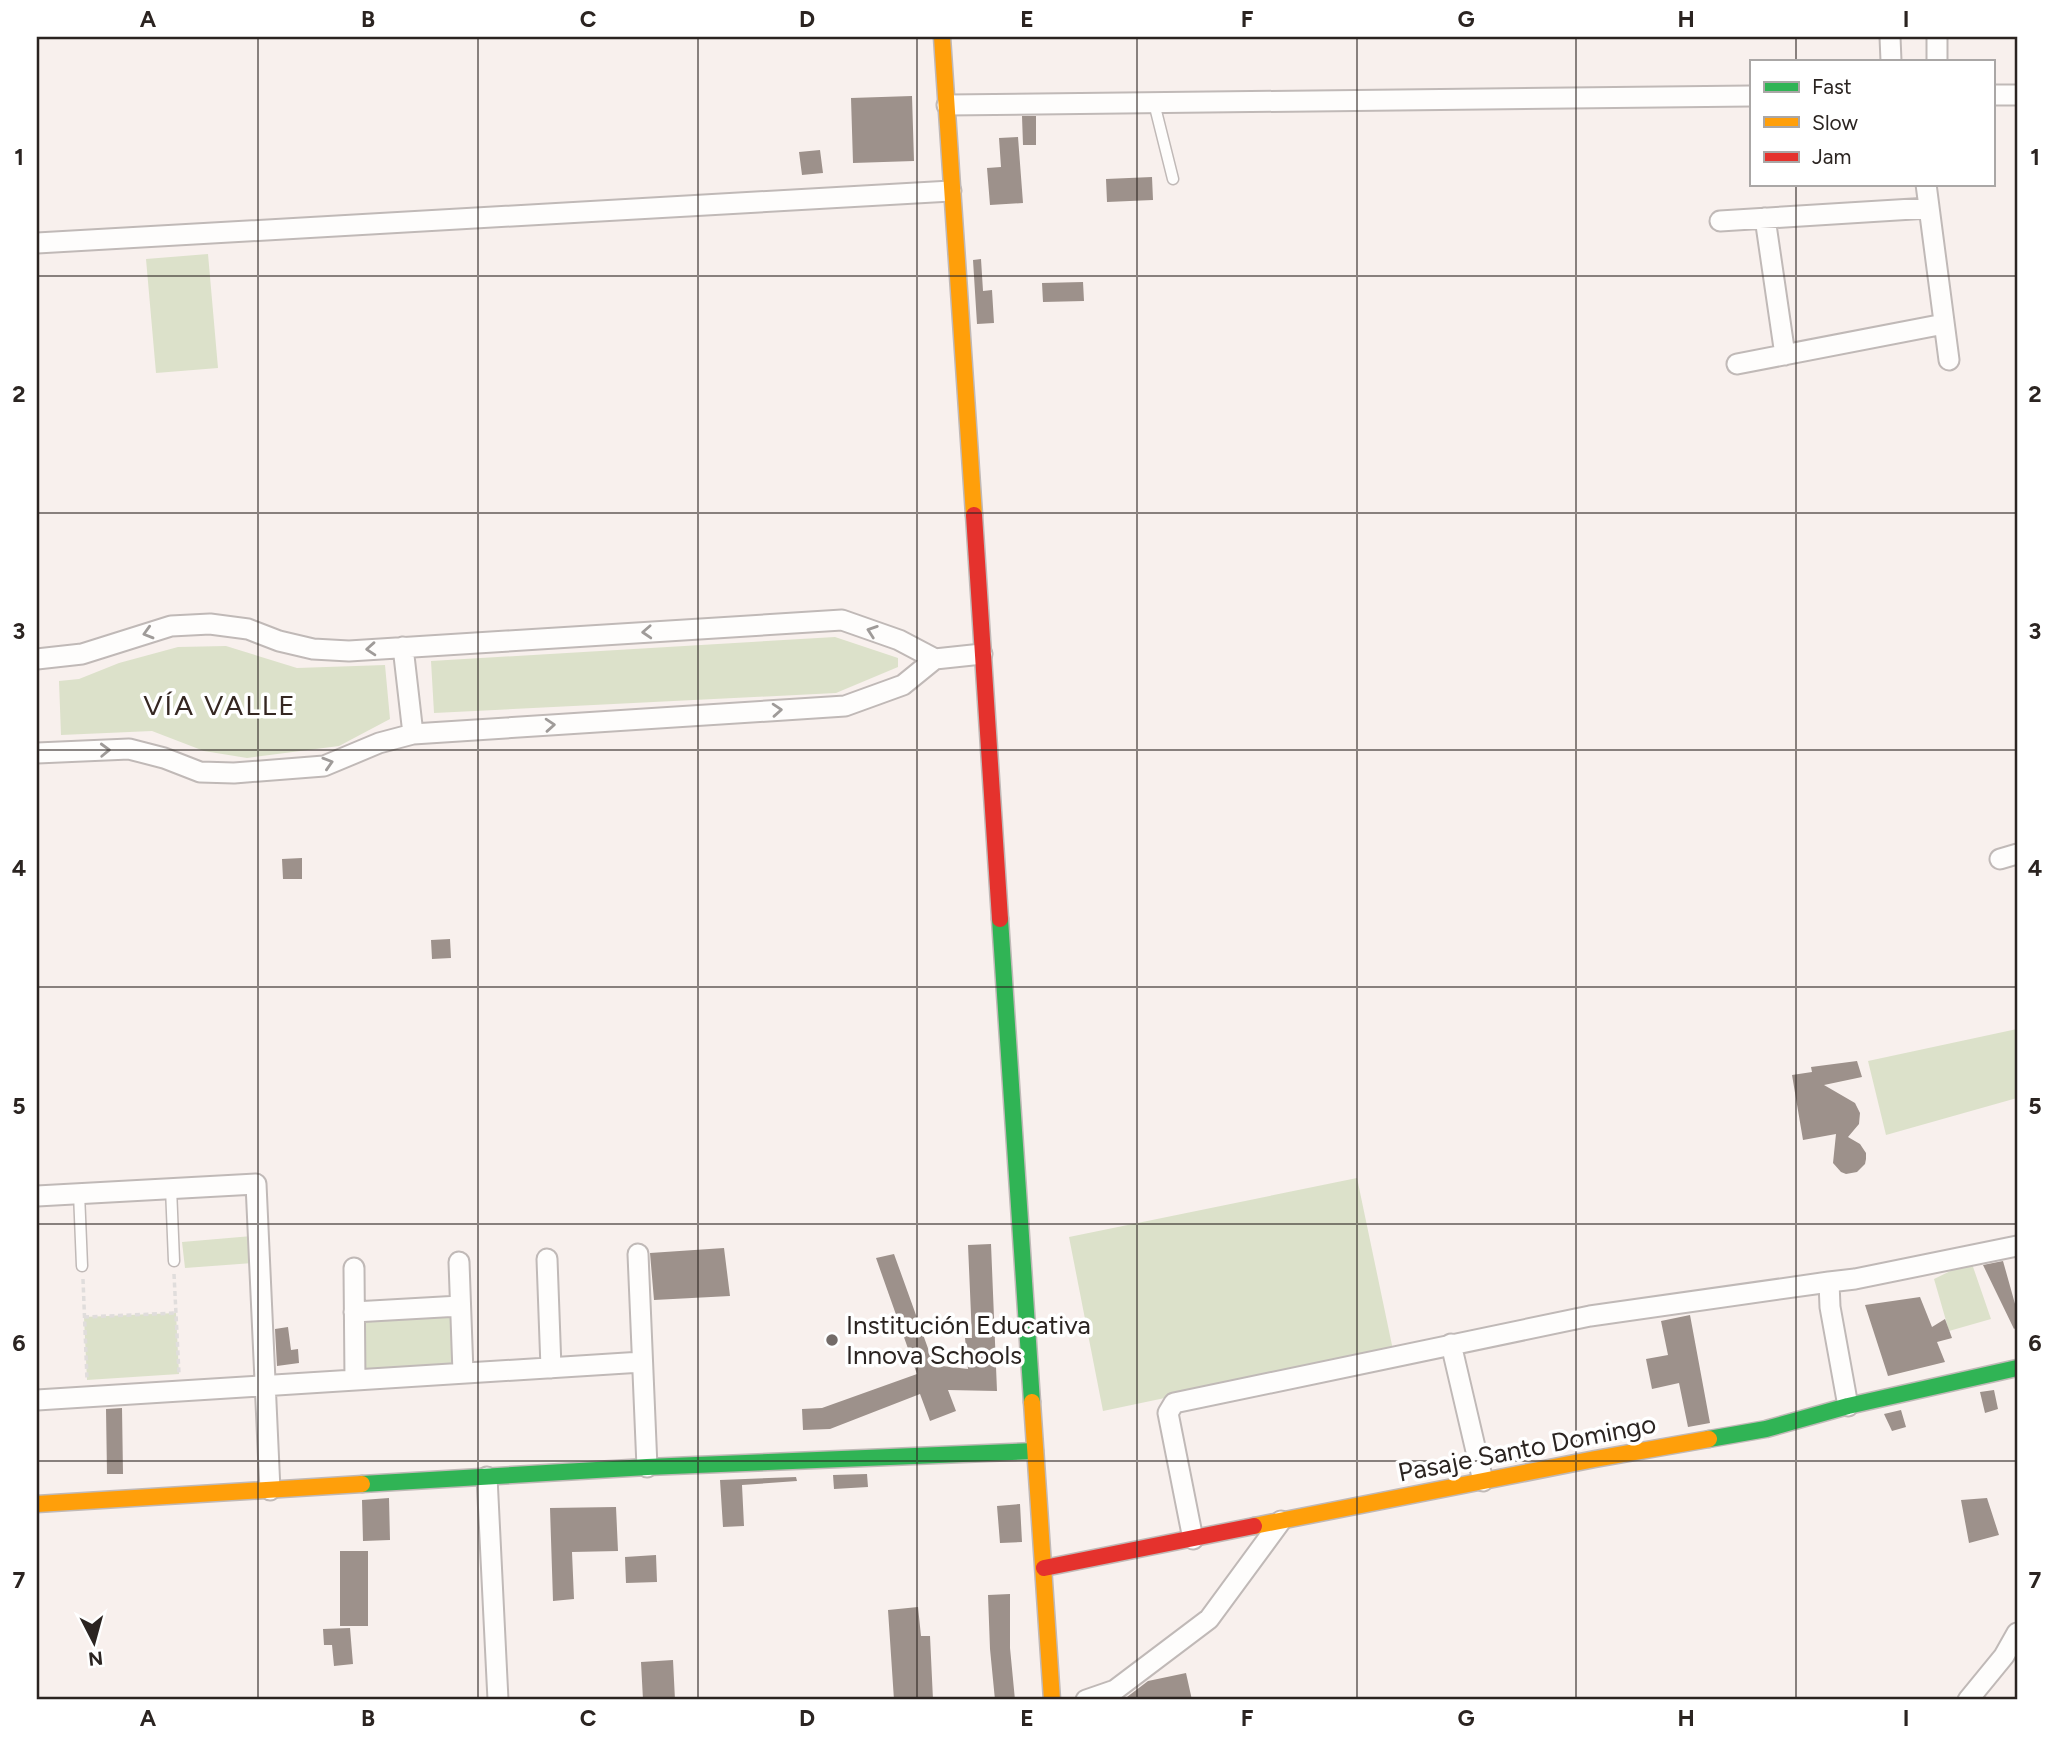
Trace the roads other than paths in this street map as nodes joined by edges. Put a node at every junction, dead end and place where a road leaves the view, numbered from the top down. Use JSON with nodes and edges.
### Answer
{"nodes":[{"id":1,"x":942,"y":37,"type":"edge"},
{"id":2,"x":1890,"y":37,"type":"edge"},
{"id":3,"x":1937,"y":37,"type":"edge"},
{"id":4,"x":1891,"y":60,"type":"edge"},
{"id":5,"x":1937,"y":60,"type":"edge"},
{"id":6,"x":1994,"y":95,"type":"edge"},
{"id":7,"x":2017,"y":95,"type":"edge"},
{"id":8,"x":1750,"y":96,"type":"edge"},
{"id":9,"x":1154,"y":103,"type":"junction"},
{"id":10,"x":947,"y":105,"type":"junction"},
{"id":11,"x":1173,"y":178,"type":"dead end"},
{"id":12,"x":1926,"y":186,"type":"edge"},
{"id":13,"x":951,"y":191,"type":"junction"},
{"id":14,"x":1929,"y":208,"type":"junction"},
{"id":15,"x":1765,"y":218,"type":"junction"},
{"id":16,"x":1720,"y":221,"type":"dead end"},
{"id":17,"x":37,"y":243,"type":"edge"},
{"id":18,"x":1944,"y":324,"type":"junction"},
{"id":19,"x":1785,"y":355,"type":"junction"},
{"id":20,"x":1949,"y":360,"type":"dead end"},
{"id":21,"x":1737,"y":364,"type":"dead end"},
{"id":22,"x":403,"y":647,"type":"junction"},
{"id":23,"x":982,"y":654,"type":"junction"},
{"id":24,"x":37,"y":659,"type":"edge"},
{"id":25,"x":934,"y":659,"type":"junction"},
{"id":26,"x":413,"y":734,"type":"junction"},
{"id":27,"x":37,"y":753,"type":"edge"},
{"id":28,"x":171,"y":1188,"type":"junction"},
{"id":29,"x":79,"y":1193,"type":"junction"},
{"id":30,"x":37,"y":1196,"type":"edge"},
{"id":31,"x":2017,"y":1246,"type":"edge"},
{"id":32,"x":638,"y":1254,"type":"dead end"},
{"id":33,"x":547,"y":1259,"type":"dead end"},
{"id":34,"x":174,"y":1261,"type":"road end"},
{"id":35,"x":459,"y":1262,"type":"dead end"},
{"id":36,"x":82,"y":1266,"type":"road end"},
{"id":37,"x":354,"y":1268,"type":"dead end"},
{"id":38,"x":1829,"y":1282,"type":"junction"},
{"id":39,"x":460,"y":1306,"type":"junction"},
{"id":40,"x":354,"y":1312,"type":"junction"},
{"id":41,"x":1451,"y":1344,"type":"junction"},
{"id":42,"x":642,"y":1362,"type":"junction"},
{"id":43,"x":551,"y":1368,"type":"junction"},
{"id":44,"x":2017,"y":1368,"type":"edge"},
{"id":45,"x":463,"y":1373,"type":"junction"},
{"id":46,"x":355,"y":1380,"type":"junction"},
{"id":47,"x":265,"y":1386,"type":"junction"},
{"id":48,"x":37,"y":1400,"type":"edge"},
{"id":49,"x":1848,"y":1406,"type":"junction"},
{"id":50,"x":1035,"y":1451,"type":"junction"},
{"id":51,"x":647,"y":1467,"type":"junction"},
{"id":52,"x":487,"y":1477,"type":"junction"},
{"id":53,"x":1483,"y":1481,"type":"junction"},
{"id":54,"x":270,"y":1490,"type":"junction"},
{"id":55,"x":37,"y":1504,"type":"edge"},
{"id":56,"x":1280,"y":1521,"type":"junction"},
{"id":57,"x":1193,"y":1539,"type":"junction"},
{"id":58,"x":1044,"y":1568,"type":"junction"},
{"id":59,"x":2017,"y":1633,"type":"edge"},
{"id":60,"x":498,"y":1700,"type":"edge"},
{"id":61,"x":1052,"y":1700,"type":"edge"},
{"id":62,"x":1086,"y":1700,"type":"edge"},
{"id":63,"x":1968,"y":1700,"type":"edge"}],
"edges":[{"from":1,"to":10,"type":"street"},
{"from":2,"to":4,"type":"street"},
{"from":3,"to":5,"type":"street"},
{"from":6,"to":7,"type":"street"},
{"from":8,"to":9,"type":"street"},
{"from":9,"to":10,"type":"street"},
{"from":9,"to":11,"type":"lane"},
{"from":10,"to":13,"type":"street"},
{"from":12,"to":14,"type":"street"},
{"from":13,"to":17,"type":"street"},
{"from":13,"to":23,"type":"street"},
{"from":14,"to":15,"type":"street"},
{"from":14,"to":18,"type":"street"},
{"from":15,"to":16,"type":"street"},
{"from":15,"to":19,"type":"street"},
{"from":18,"to":19,"type":"street"},
{"from":18,"to":20,"type":"street"},
{"from":19,"to":21,"type":"street"},
{"from":22,"to":24,"type":"street","one_way":true},
{"from":25,"to":22,"type":"street","one_way":true},
{"from":22,"to":26,"type":"street"},
{"from":23,"to":25,"type":"street"},
{"from":23,"to":50,"type":"street"},
{"from":26,"to":25,"type":"street","one_way":true},
{"from":27,"to":26,"type":"street","one_way":true},
{"from":28,"to":29,"type":"street"},
{"from":28,"to":34,"type":"lane"},
{"from":28,"to":47,"type":"street"},
{"from":29,"to":30,"type":"street"},
{"from":29,"to":36,"type":"lane"},
{"from":31,"to":38,"type":"street"},
{"from":32,"to":42,"type":"street"},
{"from":33,"to":43,"type":"street"},
{"from":35,"to":39,"type":"street"},
{"from":37,"to":40,"type":"street"},
{"from":38,"to":41,"type":"street"},
{"from":38,"to":49,"type":"street"},
{"from":39,"to":40,"type":"street"},
{"from":39,"to":45,"type":"street"},
{"from":40,"to":46,"type":"street"},
{"from":41,"to":53,"type":"street"},
{"from":41,"to":57,"type":"street"},
{"from":42,"to":43,"type":"street"},
{"from":42,"to":51,"type":"street"},
{"from":43,"to":45,"type":"street"},
{"from":44,"to":49,"type":"street","name":"Pasaje Santo Domingo"},
{"from":45,"to":46,"type":"street"},
{"from":46,"to":47,"type":"street"},
{"from":47,"to":48,"type":"street"},
{"from":47,"to":54,"type":"street"},
{"from":49,"to":53,"type":"street","name":"Pasaje Santo Domingo"},
{"from":50,"to":51,"type":"street"},
{"from":50,"to":58,"type":"street"},
{"from":51,"to":52,"type":"street"},
{"from":52,"to":54,"type":"street"},
{"from":52,"to":60,"type":"street"},
{"from":53,"to":56,"type":"street","name":"Pasaje Santo Domingo"},
{"from":54,"to":55,"type":"street"},
{"from":56,"to":57,"type":"street","name":"Pasaje Santo Domingo"},
{"from":56,"to":62,"type":"street"},
{"from":57,"to":58,"type":"street","name":"Pasaje Santo Domingo"},
{"from":58,"to":61,"type":"street"},
{"from":59,"to":63,"type":"street"}]}
